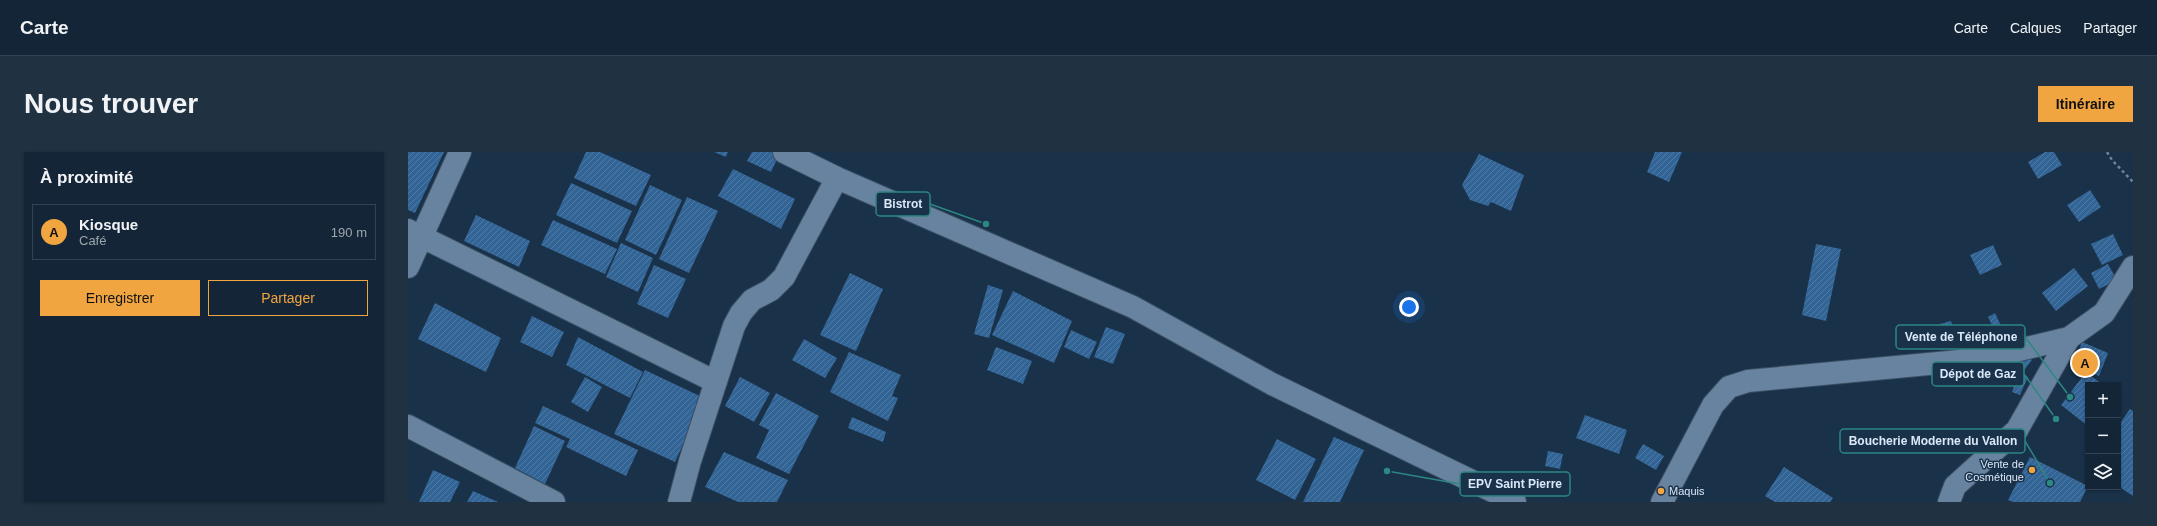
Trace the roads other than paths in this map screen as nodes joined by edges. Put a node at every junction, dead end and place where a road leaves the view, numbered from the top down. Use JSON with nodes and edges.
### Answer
{"nodes":[{"id":1,"x":460,"y":152,"type":"edge"},
{"id":2,"x":784,"y":152,"type":"edge"},
{"id":3,"x":837,"y":178,"type":"junction"},
{"id":4,"x":415,"y":234,"type":"edge"},
{"id":5,"x":408,"y":267,"type":"edge"},
{"id":6,"x":2133,"y":267,"type":"edge"},
{"id":7,"x":2069,"y":338,"type":"junction"},
{"id":8,"x":716,"y":382,"type":"junction"},
{"id":9,"x":408,"y":426,"type":"edge"},
{"id":10,"x":554,"y":502,"type":"edge"},
{"id":11,"x":680,"y":502,"type":"edge"},
{"id":12,"x":1515,"y":502,"type":"edge"},
{"id":13,"x":1662,"y":502,"type":"edge"},
{"id":14,"x":1948,"y":502,"type":"edge"}],
"edges":[{"from":1,"to":4,"type":"street"},
{"from":2,"to":3,"type":"street"},
{"from":3,"to":8,"type":"street"},
{"from":3,"to":12,"type":"street"},
{"from":4,"to":5,"type":"street"},
{"from":4,"to":8,"type":"street"},
{"from":6,"to":7,"type":"street"},
{"from":7,"to":13,"type":"street"},
{"from":7,"to":14,"type":"street"},
{"from":8,"to":11,"type":"street"},
{"from":9,"to":10,"type":"street"}]}
